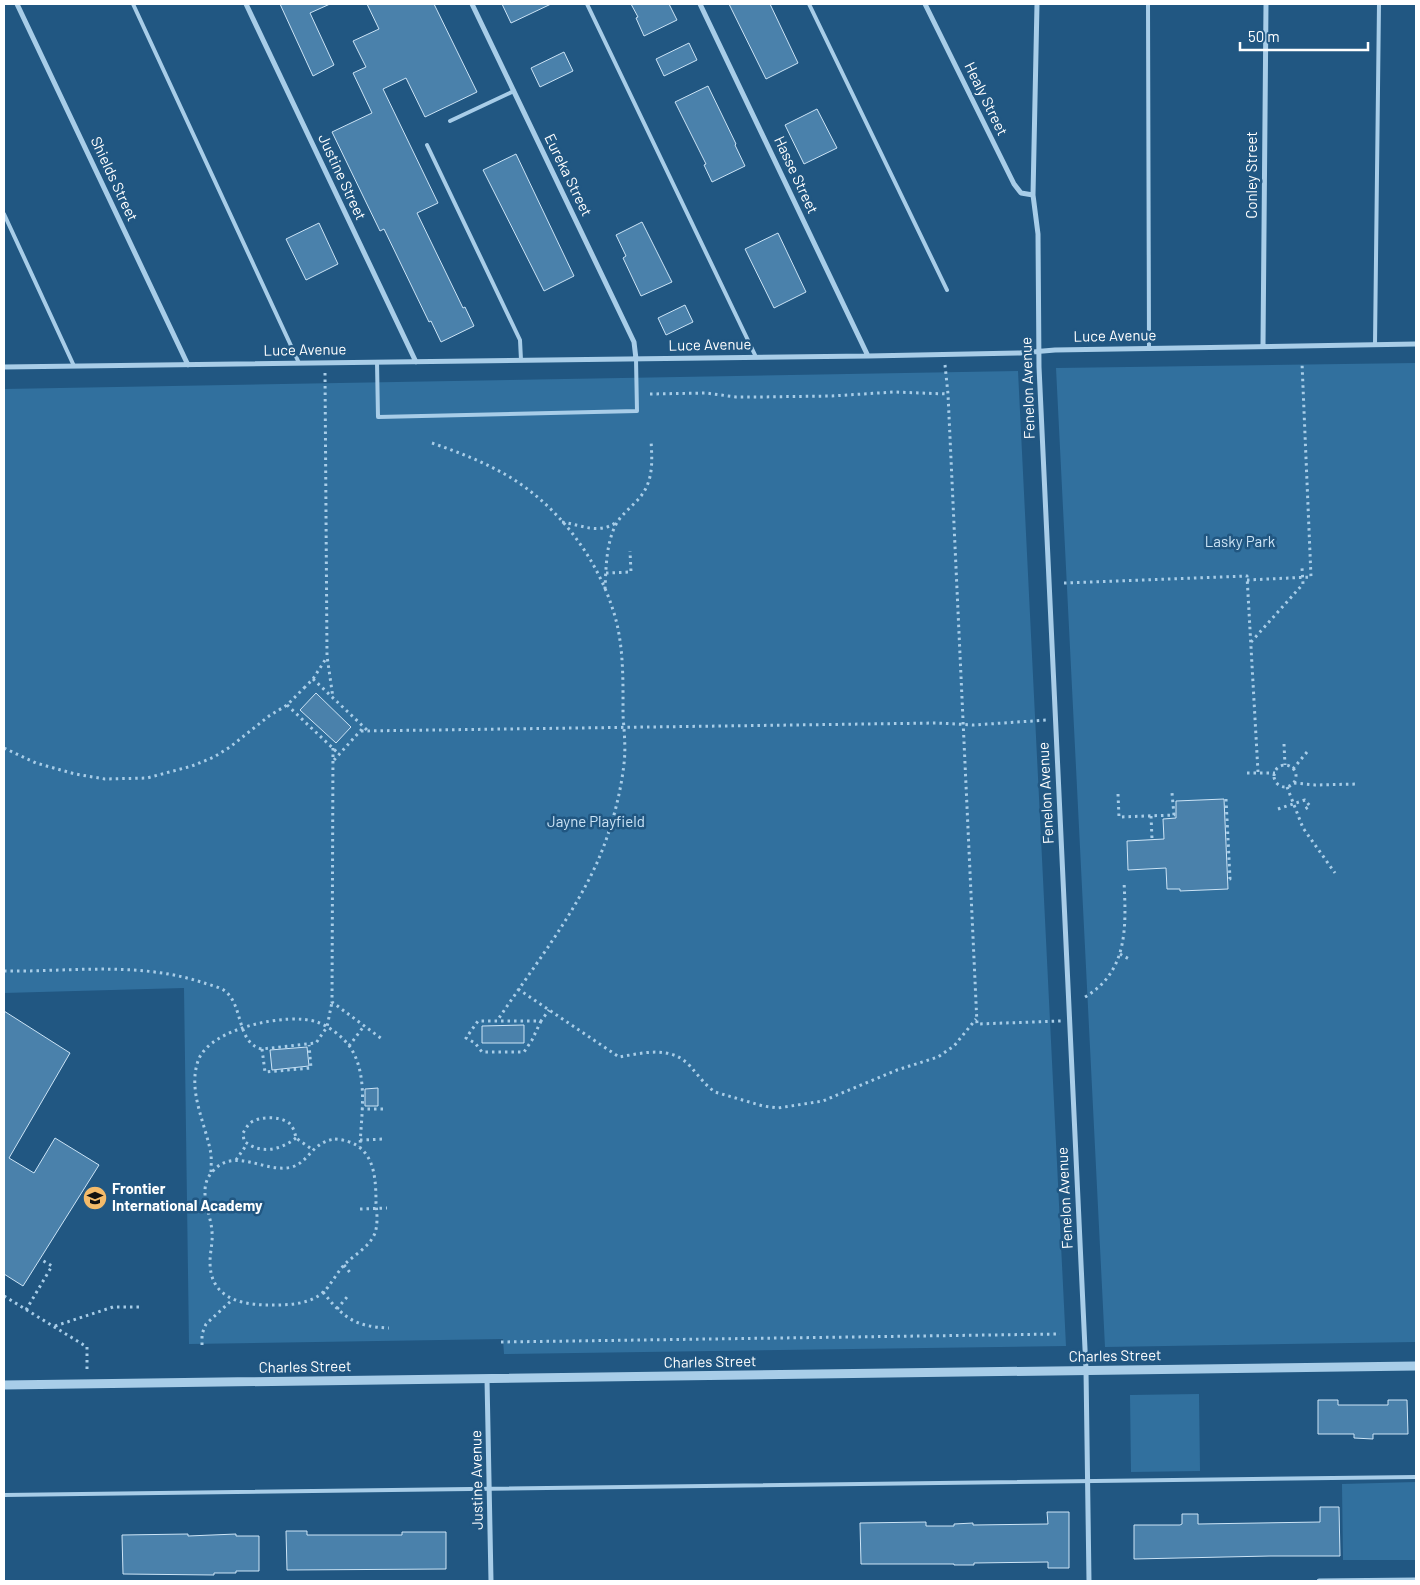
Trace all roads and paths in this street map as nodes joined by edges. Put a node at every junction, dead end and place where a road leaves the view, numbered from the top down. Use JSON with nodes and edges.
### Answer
{"nodes":[{"id":1,"x":17,"y":4,"type":"edge"},
{"id":2,"x":133,"y":4,"type":"edge"},
{"id":3,"x":246,"y":4,"type":"edge"},
{"id":4,"x":472,"y":4,"type":"edge"},
{"id":5,"x":587,"y":4,"type":"edge"},
{"id":6,"x":700,"y":4,"type":"edge"},
{"id":7,"x":809,"y":4,"type":"edge"},
{"id":8,"x":925,"y":4,"type":"edge"},
{"id":9,"x":1037,"y":4,"type":"edge"},
{"id":10,"x":1148,"y":4,"type":"edge"},
{"id":11,"x":1266,"y":4,"type":"edge"},
{"id":12,"x":1378,"y":4,"type":"edge"},
{"id":13,"x":514,"y":91,"type":"junction"},
{"id":14,"x":450,"y":121,"type":"dead end"},
{"id":15,"x":427,"y":145,"type":"dead end"},
{"id":16,"x":1033,"y":195,"type":"junction"},
{"id":17,"x":4,"y":214,"type":"edge"},
{"id":18,"x":947,"y":290,"type":"dead end"},
{"id":19,"x":1375,"y":344,"type":"junction"},
{"id":20,"x":1416,"y":344,"type":"edge"},
{"id":21,"x":1264,"y":346,"type":"junction"},
{"id":22,"x":1149,"y":348,"type":"junction"},
{"id":23,"x":1038,"y":351,"type":"junction"},
{"id":24,"x":944,"y":355,"type":"junction"},
{"id":25,"x":868,"y":356,"type":"junction"},
{"id":26,"x":756,"y":357,"type":"junction"},
{"id":27,"x":636,"y":359,"type":"junction"},
{"id":28,"x":521,"y":360,"type":"junction"},
{"id":29,"x":324,"y":362,"type":"junction"},
{"id":30,"x":377,"y":362,"type":"junction"},
{"id":31,"x":416,"y":362,"type":"junction"},
{"id":32,"x":299,"y":363,"type":"junction"},
{"id":33,"x":1302,"y":363,"type":"dead end"},
{"id":34,"x":188,"y":365,"type":"junction"},
{"id":35,"x":74,"y":366,"type":"junction"},
{"id":36,"x":4,"y":367,"type":"edge"},
{"id":37,"x":650,"y":394,"type":"dead end"},
{"id":38,"x":948,"y":394,"type":"junction"},
{"id":39,"x":651,"y":440,"type":"dead end"},
{"id":40,"x":432,"y":442,"type":"dead end"},
{"id":41,"x":562,"y":522,"type":"junction"},
{"id":42,"x":618,"y":522,"type":"junction"},
{"id":43,"x":630,"y":551,"type":"dead end"},
{"id":44,"x":1302,"y":568,"type":"dead end"},
{"id":45,"x":606,"y":573,"type":"junction"},
{"id":46,"x":1303,"y":578,"type":"junction"},
{"id":47,"x":1248,"y":580,"type":"junction"},
{"id":48,"x":1064,"y":583,"type":"dead end"},
{"id":49,"x":605,"y":590,"type":"junction"},
{"id":50,"x":1251,"y":642,"type":"junction"},
{"id":51,"x":327,"y":656,"type":"junction"},
{"id":52,"x":313,"y":679,"type":"junction"},
{"id":53,"x":333,"y":698,"type":"junction"},
{"id":54,"x":287,"y":705,"type":"junction"},
{"id":55,"x":1055,"y":719,"type":"junction"},
{"id":56,"x":963,"y":724,"type":"junction"},
{"id":57,"x":364,"y":727,"type":"junction"},
{"id":58,"x":624,"y":727,"type":"junction"},
{"id":59,"x":360,"y":730,"type":"junction"},
{"id":60,"x":367,"y":730,"type":"junction"},
{"id":61,"x":1284,"y":744,"type":"dead end"},
{"id":62,"x":4,"y":748,"type":"edge"},
{"id":63,"x":333,"y":748,"type":"junction"},
{"id":64,"x":1307,"y":752,"type":"dead end"},
{"id":65,"x":339,"y":754,"type":"junction"},
{"id":66,"x":333,"y":761,"type":"junction"},
{"id":67,"x":1285,"y":765,"type":"junction"},
{"id":68,"x":1293,"y":769,"type":"junction"},
{"id":69,"x":1258,"y":772,"type":"junction"},
{"id":70,"x":1275,"y":772,"type":"junction"},
{"id":71,"x":1248,"y":773,"type":"dead end"},
{"id":72,"x":1294,"y":783,"type":"junction"},
{"id":73,"x":1358,"y":784,"type":"dead end"},
{"id":74,"x":1287,"y":787,"type":"junction"},
{"id":75,"x":1172,"y":793,"type":"dead end"},
{"id":76,"x":1118,"y":794,"type":"dead end"},
{"id":77,"x":1226,"y":798,"type":"dead end"},
{"id":78,"x":1293,"y":804,"type":"junction"},
{"id":79,"x":1278,"y":808,"type":"dead end"},
{"id":80,"x":1305,"y":809,"type":"dead end"},
{"id":81,"x":1150,"y":816,"type":"junction"},
{"id":82,"x":1152,"y":839,"type":"dead end"},
{"id":83,"x":1335,"y":873,"type":"dead end"},
{"id":84,"x":1228,"y":879,"type":"dead end"},
{"id":85,"x":1124,"y":881,"type":"dead end"},
{"id":86,"x":1120,"y":954,"type":"junction"},
{"id":87,"x":1131,"y":960,"type":"dead end"},
{"id":88,"x":4,"y":971,"type":"edge"},
{"id":89,"x":518,"y":989,"type":"junction"},
{"id":90,"x":1085,"y":997,"type":"dead end"},
{"id":91,"x":332,"y":1002,"type":"junction"},
{"id":92,"x":549,"y":1010,"type":"junction"},
{"id":93,"x":976,"y":1018,"type":"junction"},
{"id":94,"x":497,"y":1021,"type":"junction"},
{"id":95,"x":541,"y":1021,"type":"junction"},
{"id":96,"x":1069,"y":1021,"type":"junction"},
{"id":97,"x":364,"y":1026,"type":"junction"},
{"id":98,"x":327,"y":1027,"type":"junction"},
{"id":99,"x":242,"y":1028,"type":"junction"},
{"id":100,"x":382,"y":1039,"type":"dead end"},
{"id":101,"x":309,"y":1045,"type":"junction"},
{"id":102,"x":349,"y":1046,"type":"junction"},
{"id":103,"x":262,"y":1049,"type":"junction"},
{"id":104,"x":362,"y":1109,"type":"junction"},
{"id":105,"x":384,"y":1109,"type":"dead end"},
{"id":106,"x":296,"y":1138,"type":"junction"},
{"id":107,"x":385,"y":1139,"type":"dead end"},
{"id":108,"x":360,"y":1140,"type":"junction"},
{"id":109,"x":247,"y":1144,"type":"junction"},
{"id":110,"x":360,"y":1147,"type":"junction"},
{"id":111,"x":313,"y":1150,"type":"junction"},
{"id":112,"x":236,"y":1160,"type":"junction"},
{"id":113,"x":211,"y":1173,"type":"junction"},
{"id":114,"x":376,"y":1208,"type":"junction"},
{"id":115,"x":387,"y":1208,"type":"dead end"},
{"id":116,"x":360,"y":1209,"type":"dead end"},
{"id":117,"x":40,"y":1259,"type":"dead end"},
{"id":118,"x":344,"y":1265,"type":"junction"},
{"id":119,"x":352,"y":1274,"type":"dead end"},
{"id":120,"x":324,"y":1292,"type":"junction"},
{"id":121,"x":4,"y":1296,"type":"edge"},
{"id":122,"x":347,"y":1297,"type":"dead end"},
{"id":123,"x":233,"y":1300,"type":"junction"},
{"id":124,"x":141,"y":1307,"type":"dead end"},
{"id":125,"x":337,"y":1309,"type":"junction"},
{"id":126,"x":26,"y":1310,"type":"junction"},
{"id":127,"x":55,"y":1326,"type":"junction"},
{"id":128,"x":389,"y":1328,"type":"dead end"},
{"id":129,"x":1060,"y":1334,"type":"dead end"},
{"id":130,"x":501,"y":1342,"type":"dead end"},
{"id":131,"x":202,"y":1345,"type":"dead end"},
{"id":132,"x":1416,"y":1366,"type":"edge"},
{"id":133,"x":87,"y":1369,"type":"dead end"},
{"id":134,"x":1086,"y":1370,"type":"junction"},
{"id":135,"x":487,"y":1379,"type":"junction"},
{"id":136,"x":4,"y":1385,"type":"edge"},
{"id":137,"x":1416,"y":1477,"type":"edge"},
{"id":138,"x":1088,"y":1480,"type":"junction"},
{"id":139,"x":490,"y":1488,"type":"junction"},
{"id":140,"x":4,"y":1495,"type":"edge"},
{"id":141,"x":1416,"y":1580,"type":"edge"},
{"id":142,"x":491,"y":1581,"type":"edge"},
{"id":143,"x":1089,"y":1581,"type":"edge"},
{"id":144,"x":1319,"y":1581,"type":"edge"}],
"edges":[{"from":1,"to":34,"type":"street","name":"Shields Street"},
{"from":2,"to":32,"type":"lane"},
{"from":3,"to":31,"type":"street","name":"Justine Street"},
{"from":4,"to":13,"type":"street","name":"Eureka Street"},
{"from":5,"to":26,"type":"lane"},
{"from":6,"to":25,"type":"street","name":"Hasse Street"},
{"from":7,"to":18,"type":"lane"},
{"from":8,"to":16,"type":"street","name":"Healy Street"},
{"from":9,"to":16,"type":"street","name":"Fenelon Avenue"},
{"from":10,"to":22,"type":"lane"},
{"from":11,"to":21,"type":"street","name":"Conley Street"},
{"from":12,"to":19,"type":"lane"},
{"from":13,"to":14,"type":"lane"},
{"from":13,"to":27,"type":"street","name":"Eureka Street"},
{"from":15,"to":28,"type":"lane"},
{"from":16,"to":23,"type":"street","name":"Fenelon Avenue"},
{"from":17,"to":35,"type":"lane"},
{"from":19,"to":20,"type":"street","name":"Luce Avenue"},
{"from":19,"to":21,"type":"street","name":"Luce Avenue"},
{"from":21,"to":22,"type":"street","name":"Luce Avenue"},
{"from":22,"to":23,"type":"street","name":"Luce Avenue"},
{"from":23,"to":24,"type":"street","name":"Luce Avenue"},
{"from":23,"to":55,"type":"street","name":"Fenelon Avenue"},
{"from":24,"to":25,"type":"street","name":"Luce Avenue"},
{"from":24,"to":38,"type":"path"},
{"from":25,"to":26,"type":"street","name":"Luce Avenue"},
{"from":26,"to":27,"type":"street","name":"Luce Avenue"},
{"from":27,"to":28,"type":"street","name":"Luce Avenue"},
{"from":27,"to":30,"type":"lane"},
{"from":28,"to":31,"type":"street","name":"Luce Avenue"},
{"from":29,"to":30,"type":"street","name":"Luce Avenue"},
{"from":29,"to":32,"type":"street","name":"Luce Avenue"},
{"from":29,"to":51,"type":"path"},
{"from":30,"to":31,"type":"street","name":"Luce Avenue"},
{"from":32,"to":34,"type":"street","name":"Luce Avenue"},
{"from":33,"to":46,"type":"path"},
{"from":34,"to":35,"type":"street","name":"Luce Avenue"},
{"from":35,"to":36,"type":"street","name":"Luce Avenue"},
{"from":37,"to":38,"type":"path"},
{"from":38,"to":56,"type":"path"},
{"from":39,"to":42,"type":"path"},
{"from":40,"to":41,"type":"path"},
{"from":41,"to":42,"type":"path"},
{"from":41,"to":49,"type":"path"},
{"from":42,"to":45,"type":"path"},
{"from":43,"to":45,"type":"path"},
{"from":44,"to":46,"type":"path"},
{"from":45,"to":49,"type":"path"},
{"from":46,"to":47,"type":"path"},
{"from":46,"to":50,"type":"path"},
{"from":47,"to":48,"type":"path"},
{"from":47,"to":50,"type":"path"},
{"from":49,"to":58,"type":"path"},
{"from":50,"to":69,"type":"path"},
{"from":51,"to":52,"type":"path"},
{"from":51,"to":53,"type":"path"},
{"from":52,"to":53,"type":"path"},
{"from":52,"to":54,"type":"path"},
{"from":53,"to":57,"type":"path"},
{"from":54,"to":62,"type":"path"},
{"from":54,"to":63,"type":"path"},
{"from":55,"to":56,"type":"path"},
{"from":55,"to":96,"type":"street","name":"Fenelon Avenue"},
{"from":56,"to":58,"type":"path"},
{"from":56,"to":93,"type":"path"},
{"from":57,"to":59,"type":"path"},
{"from":57,"to":60,"type":"path"},
{"from":58,"to":60,"type":"path"},
{"from":58,"to":89,"type":"path"},
{"from":59,"to":60,"type":"path"},
{"from":59,"to":65,"type":"path"},
{"from":61,"to":67,"type":"path"},
{"from":63,"to":65,"type":"path"},
{"from":63,"to":66,"type":"path"},
{"from":64,"to":68,"type":"path"},
{"from":65,"to":66,"type":"path"},
{"from":66,"to":91,"type":"path"},
{"from":67,"to":68,"type":"path"},
{"from":67,"to":70,"type":"path"},
{"from":68,"to":72,"type":"path"},
{"from":69,"to":70,"type":"path"},
{"from":69,"to":71,"type":"path"},
{"from":70,"to":74,"type":"path"},
{"from":72,"to":73,"type":"path"},
{"from":72,"to":74,"type":"path"},
{"from":74,"to":78,"type":"path"},
{"from":75,"to":81,"type":"path"},
{"from":76,"to":81,"type":"path"},
{"from":77,"to":84,"type":"path"},
{"from":78,"to":79,"type":"path"},
{"from":78,"to":80,"type":"path"},
{"from":78,"to":83,"type":"path"},
{"from":81,"to":82,"type":"path"},
{"from":85,"to":86,"type":"path"},
{"from":86,"to":87,"type":"path"},
{"from":86,"to":90,"type":"path"},
{"from":88,"to":99,"type":"path"},
{"from":89,"to":92,"type":"path"},
{"from":89,"to":94,"type":"path"},
{"from":91,"to":97,"type":"path"},
{"from":91,"to":98,"type":"path"},
{"from":92,"to":93,"type":"path"},
{"from":92,"to":95,"type":"path"},
{"from":93,"to":96,"type":"path"},
{"from":94,"to":95,"type":"path"},
{"from":94,"to":95,"type":"path"},
{"from":96,"to":134,"type":"street","name":"Fenelon Avenue"},
{"from":97,"to":100,"type":"path"},
{"from":97,"to":102,"type":"path"},
{"from":98,"to":99,"type":"path"},
{"from":98,"to":101,"type":"path"},
{"from":98,"to":102,"type":"path"},
{"from":99,"to":103,"type":"path"},
{"from":99,"to":113,"type":"path"},
{"from":101,"to":103,"type":"path"},
{"from":101,"to":103,"type":"path"},
{"from":102,"to":104,"type":"path"},
{"from":104,"to":105,"type":"path"},
{"from":104,"to":108,"type":"path"},
{"from":106,"to":109,"type":"path"},
{"from":106,"to":109,"type":"path"},
{"from":106,"to":111,"type":"path"},
{"from":107,"to":108,"type":"path"},
{"from":108,"to":110,"type":"path"},
{"from":109,"to":112,"type":"path"},
{"from":110,"to":111,"type":"path"},
{"from":110,"to":114,"type":"path"},
{"from":111,"to":112,"type":"path"},
{"from":112,"to":113,"type":"path"},
{"from":113,"to":123,"type":"path"},
{"from":114,"to":115,"type":"path"},
{"from":114,"to":116,"type":"path"},
{"from":114,"to":118,"type":"path"},
{"from":117,"to":126,"type":"path"},
{"from":118,"to":119,"type":"path"},
{"from":118,"to":120,"type":"path"},
{"from":120,"to":123,"type":"path"},
{"from":120,"to":125,"type":"path"},
{"from":121,"to":126,"type":"path"},
{"from":122,"to":125,"type":"path"},
{"from":123,"to":131,"type":"path"},
{"from":124,"to":127,"type":"path"},
{"from":125,"to":128,"type":"path"},
{"from":126,"to":127,"type":"path"},
{"from":127,"to":133,"type":"path"},
{"from":129,"to":130,"type":"path"},
{"from":132,"to":134,"type":"street","name":"Charles Street"},
{"from":134,"to":135,"type":"street","name":"Charles Street"},
{"from":134,"to":138,"type":"street","name":"Fenelon Avenue"},
{"from":135,"to":136,"type":"street","name":"Charles Street"},
{"from":135,"to":139,"type":"street","name":"Justine Avenue"},
{"from":137,"to":138,"type":"lane"},
{"from":138,"to":139,"type":"lane"},
{"from":138,"to":143,"type":"street","name":"Fenelon Avenue"},
{"from":139,"to":140,"type":"lane"},
{"from":139,"to":142,"type":"street","name":"Justine Avenue"},
{"from":141,"to":144,"type":"street"}]}
